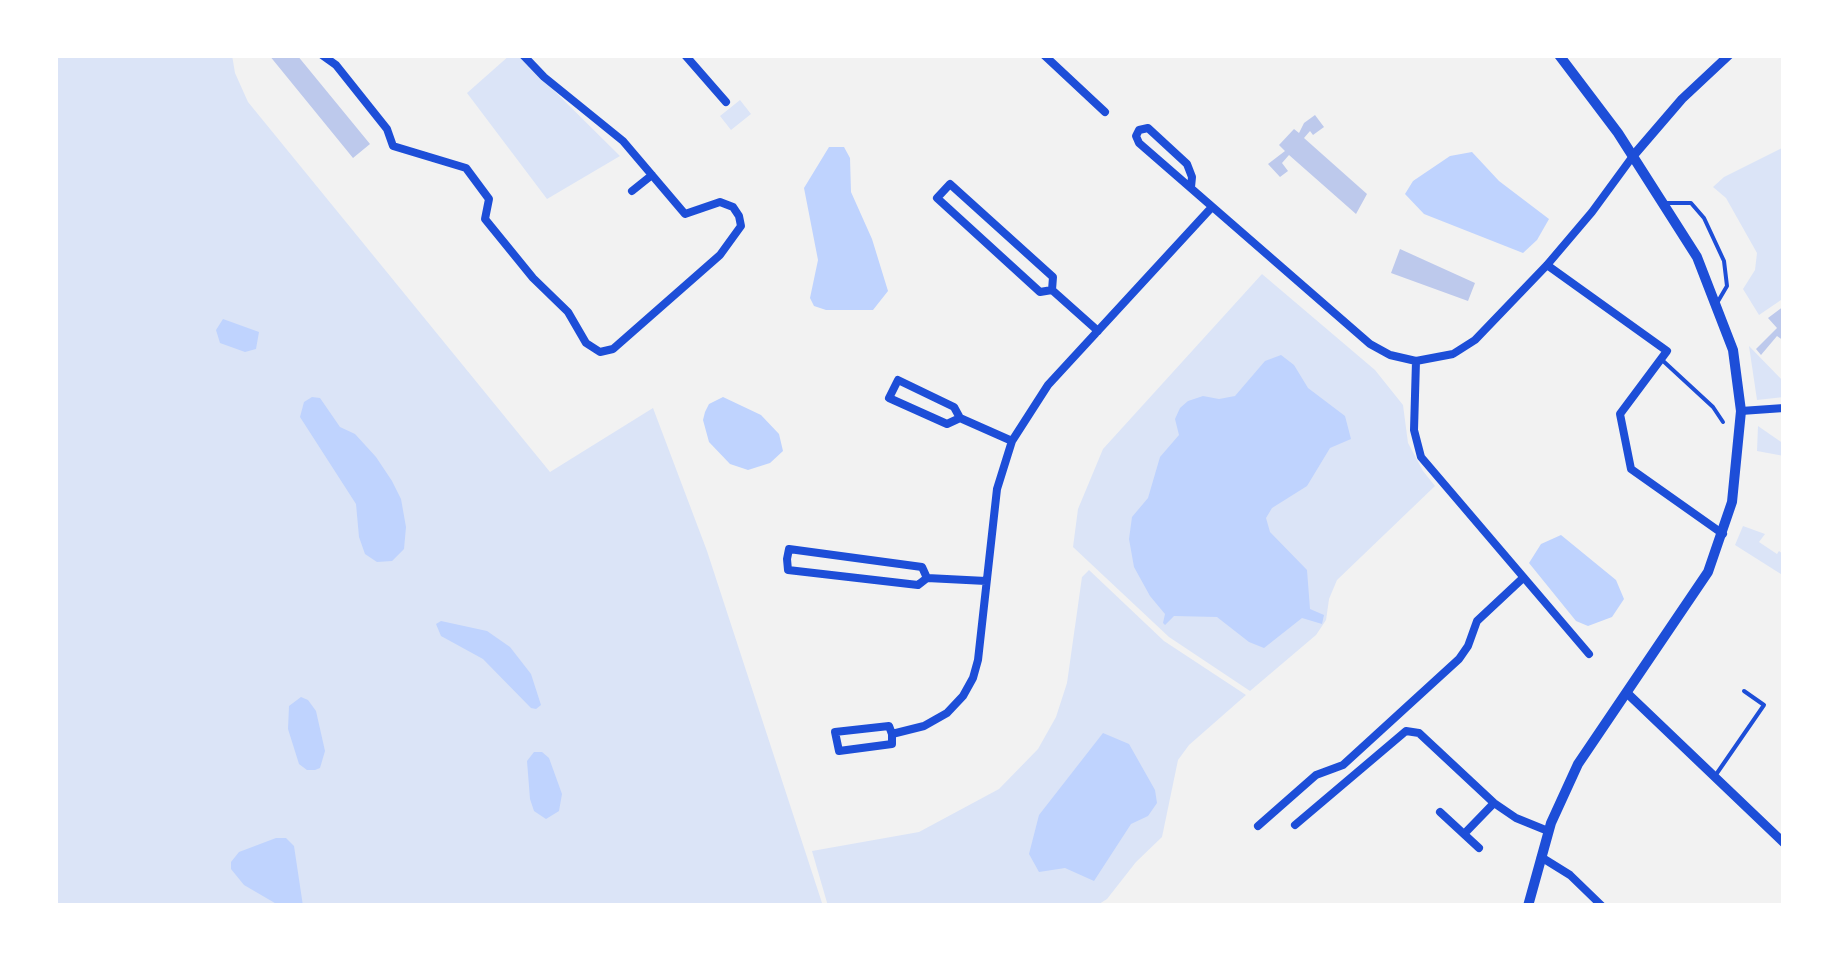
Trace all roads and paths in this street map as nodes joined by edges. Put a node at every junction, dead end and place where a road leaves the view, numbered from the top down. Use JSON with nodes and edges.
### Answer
{"nodes":[{"id":1,"x":322,"y":55,"type":"edge"},
{"id":2,"x":523,"y":55,"type":"edge"},
{"id":3,"x":684,"y":55,"type":"edge"},
{"id":4,"x":1044,"y":55,"type":"edge"},
{"id":5,"x":1559,"y":55,"type":"edge"},
{"id":6,"x":1729,"y":55,"type":"edge"},
{"id":7,"x":726,"y":102,"type":"dead end"},
{"id":8,"x":1105,"y":112,"type":"dead end"},
{"id":9,"x":1633,"y":156,"type":"junction"},
{"id":10,"x":652,"y":175,"type":"junction"},
{"id":11,"x":1190,"y":187,"type":"junction"},
{"id":12,"x":632,"y":191,"type":"dead end"},
{"id":13,"x":1664,"y":203,"type":"junction"},
{"id":14,"x":1212,"y":207,"type":"junction"},
{"id":15,"x":1547,"y":265,"type":"junction"},
{"id":16,"x":1052,"y":290,"type":"junction"},
{"id":17,"x":1717,"y":303,"type":"junction"},
{"id":18,"x":1098,"y":331,"type":"junction"},
{"id":19,"x":1664,"y":355,"type":"junction"},
{"id":20,"x":1416,"y":362,"type":"junction"},
{"id":21,"x":1784,"y":408,"type":"edge"},
{"id":22,"x":1742,"y":410,"type":"junction"},
{"id":23,"x":960,"y":418,"type":"junction"},
{"id":24,"x":1722,"y":422,"type":"dead end"},
{"id":25,"x":1012,"y":441,"type":"junction"},
{"id":26,"x":1722,"y":534,"type":"junction"},
{"id":27,"x":927,"y":578,"type":"junction"},
{"id":28,"x":1523,"y":578,"type":"junction"},
{"id":29,"x":986,"y":580,"type":"junction"},
{"id":30,"x":1589,"y":654,"type":"dead end"},
{"id":31,"x":1744,"y":691,"type":"dead end"},
{"id":32,"x":1627,"y":693,"type":"junction"},
{"id":33,"x":892,"y":734,"type":"junction"},
{"id":34,"x":1715,"y":776,"type":"junction"},
{"id":35,"x":1494,"y":803,"type":"junction"},
{"id":36,"x":1440,"y":812,"type":"dead end"},
{"id":37,"x":1295,"y":825,"type":"dead end"},
{"id":38,"x":1258,"y":826,"type":"dead end"},
{"id":39,"x":1548,"y":830,"type":"junction"},
{"id":40,"x":1464,"y":834,"type":"junction"},
{"id":41,"x":1784,"y":843,"type":"edge"},
{"id":42,"x":1479,"y":848,"type":"dead end"},
{"id":43,"x":1541,"y":857,"type":"junction"},
{"id":44,"x":1528,"y":906,"type":"edge"},
{"id":45,"x":1602,"y":906,"type":"edge"}],
"edges":[{"from":1,"to":10,"type":"street"},
{"from":2,"to":10,"type":"street"},
{"from":3,"to":7,"type":"street"},
{"from":4,"to":8,"type":"street"},
{"from":5,"to":9,"type":"main road"},
{"from":6,"to":9,"type":"street"},
{"from":9,"to":13,"type":"main road"},
{"from":9,"to":15,"type":"street"},
{"from":10,"to":12,"type":"street"},
{"from":11,"to":11,"type":"street"},
{"from":11,"to":14,"type":"street"},
{"from":13,"to":17,"type":"main road"},
{"from":13,"to":17,"type":"lane"},
{"from":14,"to":18,"type":"street"},
{"from":14,"to":20,"type":"street"},
{"from":15,"to":19,"type":"street"},
{"from":15,"to":20,"type":"street"},
{"from":16,"to":16,"type":"street"},
{"from":16,"to":18,"type":"street"},
{"from":17,"to":22,"type":"main road"},
{"from":18,"to":25,"type":"street"},
{"from":19,"to":24,"type":"lane"},
{"from":19,"to":26,"type":"street"},
{"from":20,"to":28,"type":"street"},
{"from":21,"to":22,"type":"street"},
{"from":22,"to":26,"type":"main road"},
{"from":23,"to":23,"type":"street"},
{"from":23,"to":25,"type":"street"},
{"from":25,"to":29,"type":"street"},
{"from":26,"to":32,"type":"main road"},
{"from":27,"to":27,"type":"street"},
{"from":27,"to":29,"type":"street"},
{"from":28,"to":30,"type":"street"},
{"from":28,"to":38,"type":"street"},
{"from":29,"to":33,"type":"street"},
{"from":31,"to":34,"type":"lane"},
{"from":32,"to":34,"type":"street"},
{"from":32,"to":39,"type":"main road"},
{"from":33,"to":33,"type":"street"},
{"from":34,"to":41,"type":"street"},
{"from":35,"to":37,"type":"street"},
{"from":35,"to":39,"type":"street"},
{"from":35,"to":40,"type":"street"},
{"from":36,"to":40,"type":"street"},
{"from":39,"to":43,"type":"main road"},
{"from":40,"to":42,"type":"street"},
{"from":43,"to":44,"type":"main road"},
{"from":43,"to":45,"type":"street"}]}
